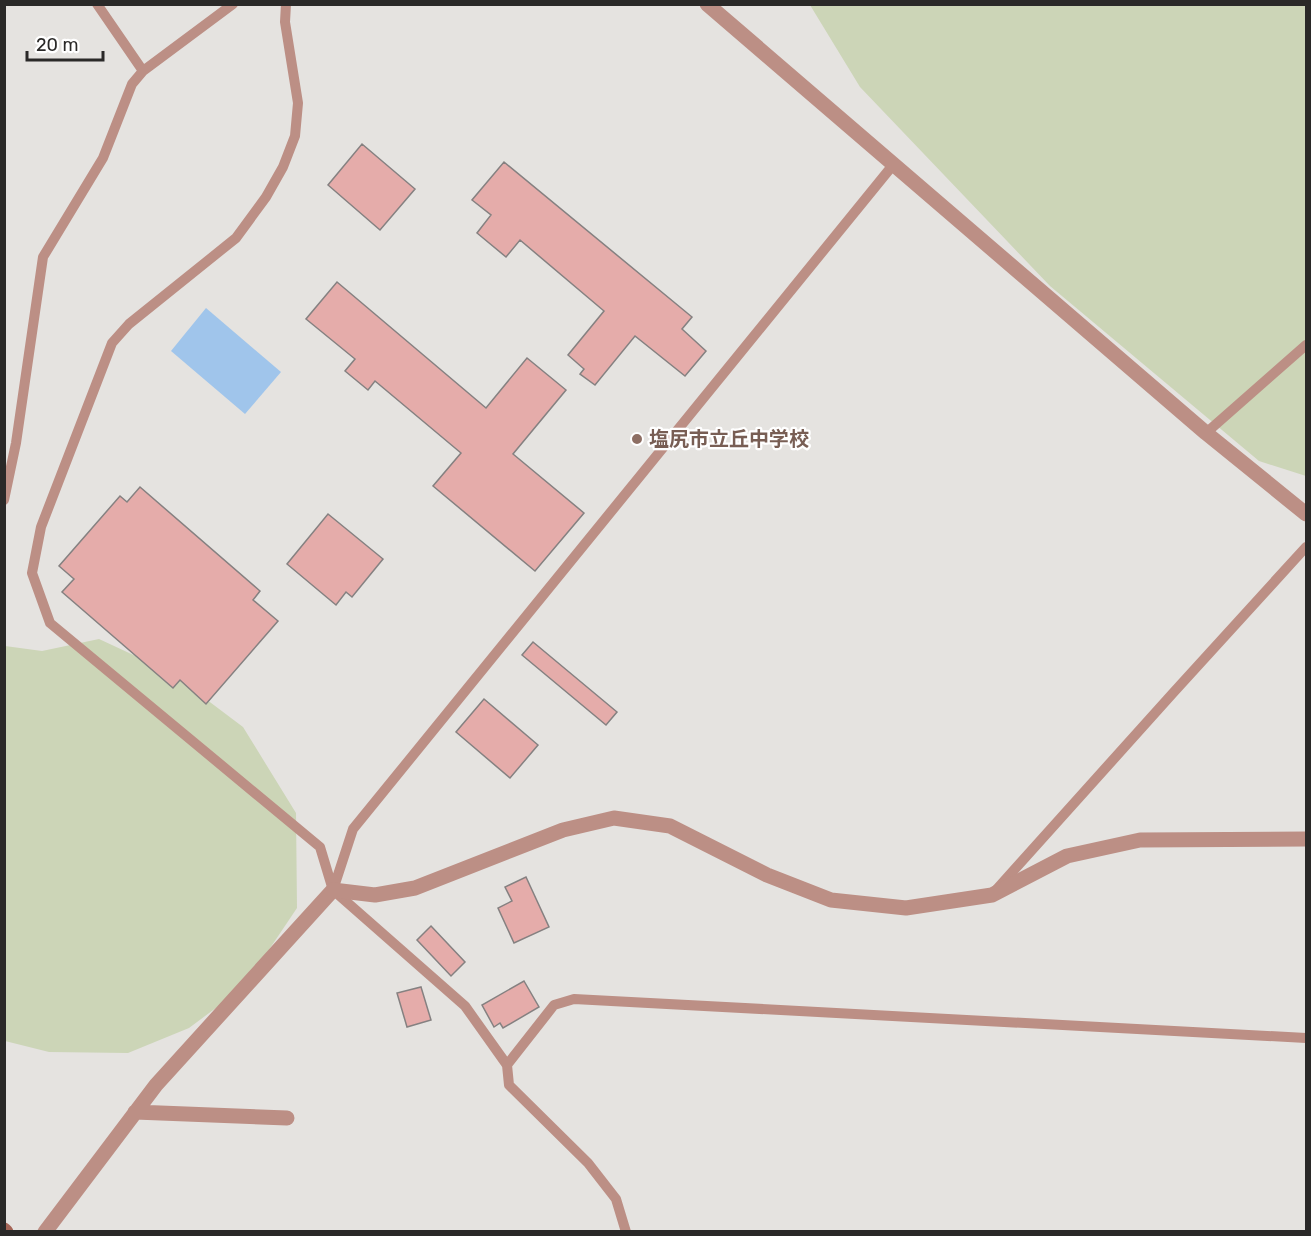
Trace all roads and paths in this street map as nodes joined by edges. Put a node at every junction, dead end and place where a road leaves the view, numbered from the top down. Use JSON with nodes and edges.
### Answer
{"nodes":[{"id":1,"x":97,"y":4,"type":"edge"},
{"id":2,"x":232,"y":4,"type":"edge"},
{"id":3,"x":286,"y":4,"type":"edge"},
{"id":4,"x":707,"y":4,"type":"edge"},
{"id":5,"x":143,"y":71,"type":"junction"},
{"id":6,"x":893,"y":165,"type":"junction"},
{"id":7,"x":1306,"y":345,"type":"edge"},
{"id":8,"x":1206,"y":433,"type":"junction"},
{"id":9,"x":4,"y":500,"type":"edge"},
{"id":10,"x":1306,"y":514,"type":"edge"},
{"id":11,"x":1306,"y":547,"type":"edge"},
{"id":12,"x":1306,"y":839,"type":"edge"},
{"id":13,"x":333,"y":890,"type":"junction"},
{"id":14,"x":992,"y":895,"type":"junction"},
{"id":15,"x":1306,"y":1038,"type":"edge"},
{"id":16,"x":507,"y":1065,"type":"junction"},
{"id":17,"x":135,"y":1112,"type":"junction"},
{"id":18,"x":287,"y":1118,"type":"dead end"},
{"id":19,"x":45,"y":1232,"type":"edge"},
{"id":20,"x":626,"y":1232,"type":"edge"}],
"edges":[{"from":1,"to":5,"type":"lane"},
{"from":2,"to":5,"type":"lane"},
{"from":3,"to":13,"type":"lane"},
{"from":4,"to":6,"type":"street"},
{"from":5,"to":9,"type":"lane"},
{"from":6,"to":8,"type":"street"},
{"from":6,"to":13,"type":"lane"},
{"from":7,"to":8,"type":"lane"},
{"from":8,"to":10,"type":"street"},
{"from":11,"to":14,"type":"lane"},
{"from":12,"to":14,"type":"street"},
{"from":13,"to":14,"type":"street"},
{"from":13,"to":16,"type":"lane"},
{"from":13,"to":17,"type":"street"},
{"from":15,"to":16,"type":"lane"},
{"from":16,"to":20,"type":"lane"},
{"from":17,"to":18,"type":"street"},
{"from":17,"to":19,"type":"street"}]}
